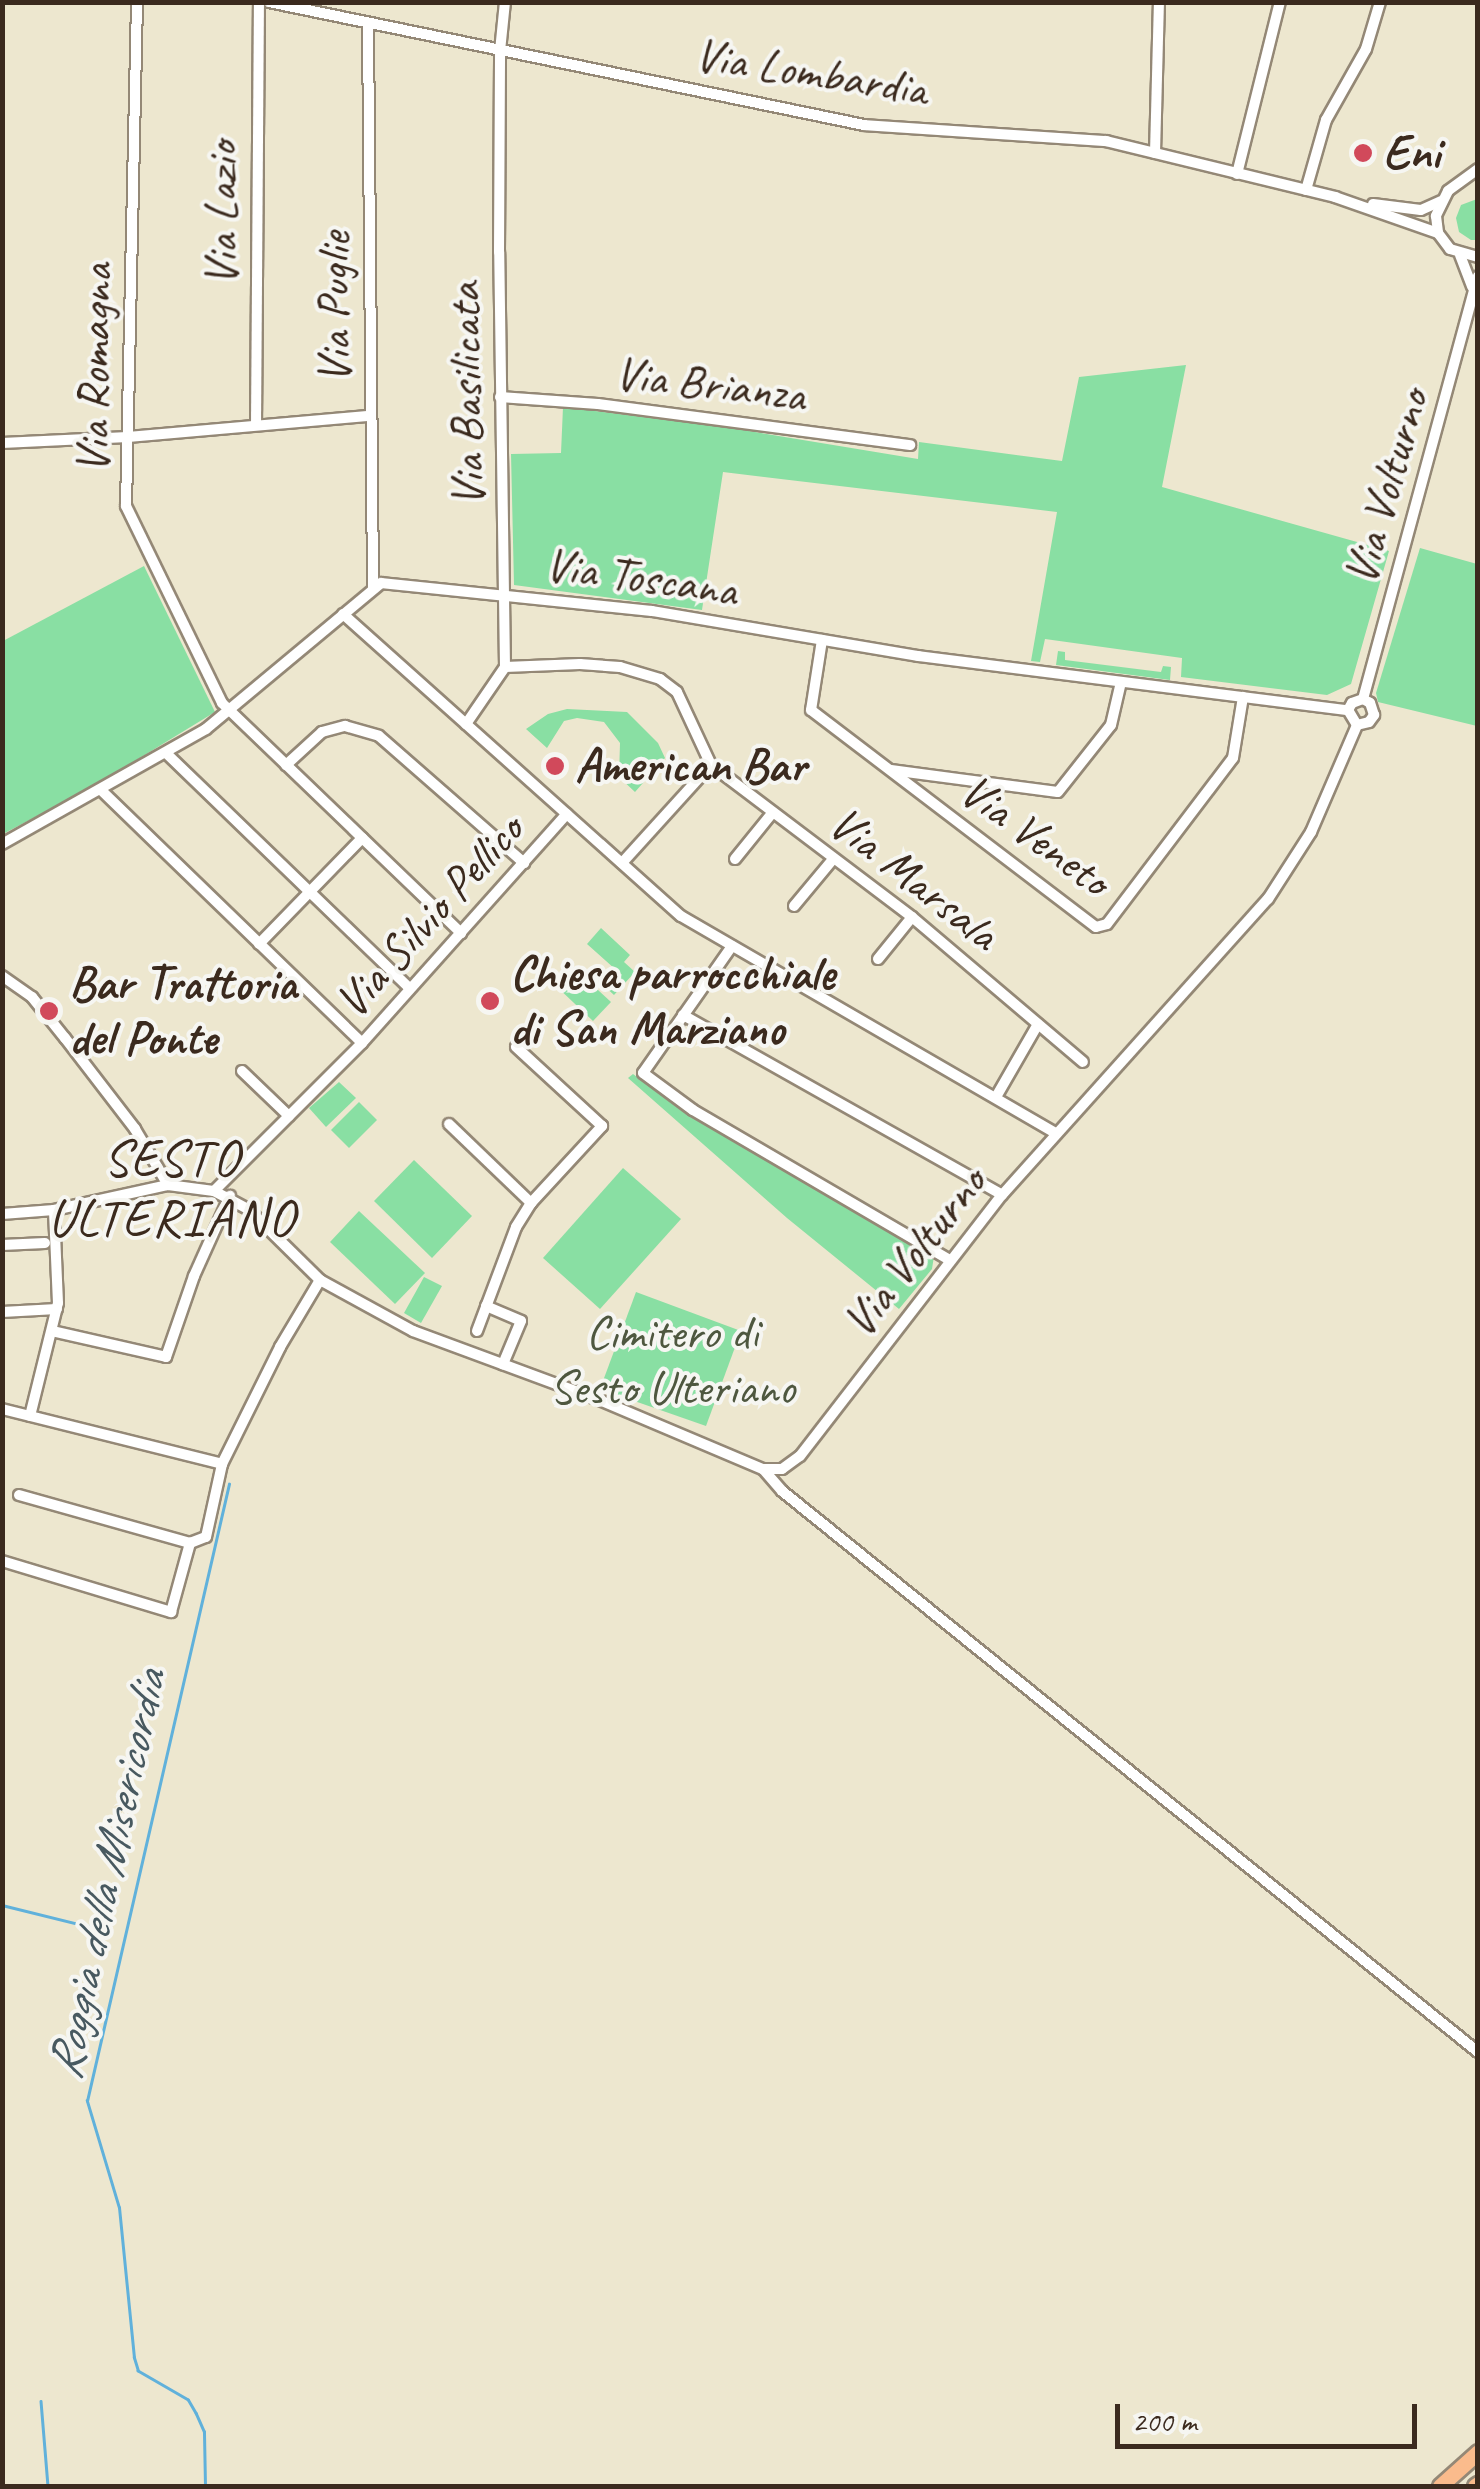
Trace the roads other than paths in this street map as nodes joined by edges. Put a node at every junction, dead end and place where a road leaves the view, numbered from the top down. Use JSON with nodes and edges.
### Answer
{"nodes":[{"id":1,"x":136,"y":2,"type":"edge"},
{"id":2,"x":259,"y":2,"type":"edge"},
{"id":3,"x":269,"y":2,"type":"edge"},
{"id":4,"x":506,"y":2,"type":"edge"},
{"id":5,"x":1158,"y":2,"type":"edge"},
{"id":6,"x":1280,"y":2,"type":"edge"},
{"id":7,"x":1380,"y":2,"type":"edge"},
{"id":8,"x":368,"y":26,"type":"junction"},
{"id":9,"x":500,"y":51,"type":"junction"},
{"id":10,"x":1155,"y":153,"type":"junction"},
{"id":11,"x":1478,"y":169,"type":"edge"},
{"id":12,"x":1237,"y":174,"type":"junction"},
{"id":13,"x":1472,"y":181,"type":"edge"},
{"id":14,"x":1306,"y":190,"type":"junction"},
{"id":15,"x":1342,"y":199,"type":"junction"},
{"id":16,"x":1440,"y":201,"type":"junction"},
{"id":17,"x":1438,"y":232,"type":"junction"},
{"id":18,"x":1460,"y":255,"type":"junction"},
{"id":19,"x":1478,"y":258,"type":"edge"},
{"id":20,"x":1478,"y":276,"type":"edge"},
{"id":21,"x":1473,"y":294,"type":"junction"},
{"id":22,"x":500,"y":397,"type":"junction"},
{"id":23,"x":370,"y":416,"type":"junction"},
{"id":24,"x":256,"y":425,"type":"junction"},
{"id":25,"x":128,"y":437,"type":"junction"},
{"id":26,"x":3,"y":441,"type":"edge"},
{"id":27,"x":910,"y":445,"type":"dead end"},
{"id":28,"x":373,"y":588,"type":"junction"},
{"id":29,"x":505,"y":594,"type":"junction"},
{"id":30,"x":343,"y":614,"type":"junction"},
{"id":31,"x":822,"y":640,"type":"junction"},
{"id":32,"x":504,"y":668,"type":"junction"},
{"id":33,"x":1121,"y":682,"type":"junction"},
{"id":34,"x":1244,"y":697,"type":"junction"},
{"id":35,"x":1363,"y":699,"type":"junction"},
{"id":36,"x":1348,"y":710,"type":"junction"},
{"id":37,"x":230,"y":712,"type":"junction"},
{"id":38,"x":466,"y":724,"type":"junction"},
{"id":39,"x":1358,"y":725,"type":"junction"},
{"id":40,"x":166,"y":754,"type":"junction"},
{"id":41,"x":712,"y":765,"type":"junction"},
{"id":42,"x":286,"y":766,"type":"junction"},
{"id":43,"x":888,"y":770,"type":"junction"},
{"id":44,"x":102,"y":791,"type":"junction"},
{"id":45,"x":774,"y":812,"type":"junction"},
{"id":46,"x":567,"y":814,"type":"junction"},
{"id":47,"x":362,"y":838,"type":"junction"},
{"id":48,"x":2,"y":844,"type":"edge"},
{"id":49,"x":834,"y":858,"type":"junction"},
{"id":50,"x":735,"y":859,"type":"dead end"},
{"id":51,"x":524,"y":863,"type":"junction"},
{"id":52,"x":622,"y":864,"type":"junction"},
{"id":53,"x":309,"y":894,"type":"junction"},
{"id":54,"x":794,"y":906,"type":"dead end"},
{"id":55,"x":912,"y":917,"type":"junction"},
{"id":56,"x":461,"y":933,"type":"junction"},
{"id":57,"x":260,"y":944,"type":"junction"},
{"id":58,"x":732,"y":946,"type":"junction"},
{"id":59,"x":878,"y":959,"type":"dead end"},
{"id":60,"x":2,"y":976,"type":"edge"},
{"id":61,"x":410,"y":989,"type":"junction"},
{"id":62,"x":683,"y":1015,"type":"junction"},
{"id":63,"x":1038,"y":1024,"type":"junction"},
{"id":64,"x":362,"y":1043,"type":"junction"},
{"id":65,"x":516,"y":1046,"type":"dead end"},
{"id":66,"x":1083,"y":1062,"type":"dead end"},
{"id":67,"x":242,"y":1070,"type":"dead end"},
{"id":68,"x":996,"y":1098,"type":"junction"},
{"id":69,"x":289,"y":1116,"type":"junction"},
{"id":70,"x":448,"y":1124,"type":"dead end"},
{"id":71,"x":1056,"y":1133,"type":"junction"},
{"id":72,"x":168,"y":1185,"type":"junction"},
{"id":73,"x":214,"y":1190,"type":"junction"},
{"id":74,"x":1002,"y":1195,"type":"junction"},
{"id":75,"x":230,"y":1196,"type":"junction"},
{"id":76,"x":531,"y":1203,"type":"junction"},
{"id":77,"x":54,"y":1210,"type":"junction"},
{"id":78,"x":2,"y":1214,"type":"edge"},
{"id":79,"x":45,"y":1243,"type":"dead end"},
{"id":80,"x":2,"y":1246,"type":"edge"},
{"id":81,"x":948,"y":1259,"type":"junction"},
{"id":82,"x":320,"y":1280,"type":"junction"},
{"id":83,"x":486,"y":1306,"type":"junction"},
{"id":84,"x":57,"y":1309,"type":"junction"},
{"id":85,"x":2,"y":1312,"type":"edge"},
{"id":86,"x":52,"y":1330,"type":"junction"},
{"id":87,"x":477,"y":1331,"type":"dead end"},
{"id":88,"x":503,"y":1364,"type":"junction"},
{"id":89,"x":2,"y":1410,"type":"edge"},
{"id":90,"x":30,"y":1416,"type":"junction"},
{"id":91,"x":222,"y":1464,"type":"junction"},
{"id":92,"x":763,"y":1469,"type":"junction"},
{"id":93,"x":20,"y":1495,"type":"dead end"},
{"id":94,"x":190,"y":1544,"type":"junction"},
{"id":95,"x":2,"y":1561,"type":"edge"},
{"id":96,"x":1478,"y":2052,"type":"edge"},
{"id":97,"x":1478,"y":2452,"type":"edge"},
{"id":98,"x":1440,"y":2486,"type":"edge"}],
"edges":[{"from":1,"to":25,"type":"street","name":"Via Romagna"},
{"from":2,"to":24,"type":"street","name":"Via Lazio"},
{"from":3,"to":8,"type":"street","name":"Via Lombardia"},
{"from":4,"to":9,"type":"street","name":"Via Basilicata"},
{"from":5,"to":10,"type":"street"},
{"from":6,"to":12,"type":"street"},
{"from":7,"to":14,"type":"street"},
{"from":8,"to":9,"type":"street","name":"Via Lombardia"},
{"from":8,"to":23,"type":"street","name":"Via Puglie"},
{"from":9,"to":10,"type":"street","name":"Via Lombardia"},
{"from":9,"to":22,"type":"street","name":"Via Basilicata"},
{"from":10,"to":12,"type":"street","name":"Via Lombardia"},
{"from":11,"to":13,"type":"street"},
{"from":12,"to":14,"type":"street","name":"Via Lombardia"},
{"from":13,"to":16,"type":"street"},
{"from":14,"to":15,"type":"street","name":"Via Lombardia"},
{"from":15,"to":16,"type":"street","name":"Via Lombardia"},
{"from":15,"to":17,"type":"street","name":"Via Lombardia"},
{"from":16,"to":17,"type":"street"},
{"from":17,"to":18,"type":"street"},
{"from":18,"to":19,"type":"street"},
{"from":18,"to":21,"type":"street"},
{"from":20,"to":21,"type":"street","name":"Via Volturno"},
{"from":21,"to":35,"type":"street","name":"Via Volturno"},
{"from":22,"to":27,"type":"street","name":"Via Brianza"},
{"from":22,"to":29,"type":"street","name":"Via Basilicata"},
{"from":23,"to":24,"type":"street"},
{"from":23,"to":28,"type":"street","name":"Via Puglie"},
{"from":24,"to":25,"type":"street"},
{"from":25,"to":26,"type":"street"},
{"from":25,"to":37,"type":"street","name":"Via Romagna"},
{"from":28,"to":29,"type":"street","name":"Via Toscana"},
{"from":28,"to":30,"type":"street"},
{"from":29,"to":31,"type":"street","name":"Via Toscana"},
{"from":29,"to":32,"type":"street","name":"Via Basilicata"},
{"from":30,"to":37,"type":"street"},
{"from":30,"to":38,"type":"street"},
{"from":31,"to":33,"type":"street","name":"Via Toscana"},
{"from":31,"to":43,"type":"street","name":"Via Veneto"},
{"from":32,"to":38,"type":"street"},
{"from":32,"to":41,"type":"street","name":"Via Marsala"},
{"from":33,"to":34,"type":"street","name":"Via Toscana"},
{"from":33,"to":43,"type":"street"},
{"from":34,"to":36,"type":"street","name":"Via Toscana"},
{"from":34,"to":43,"type":"street","name":"Via Veneto"},
{"from":35,"to":36,"type":"street"},
{"from":35,"to":39,"type":"street","name":"Via Volturno"},
{"from":36,"to":39,"type":"street"},
{"from":37,"to":40,"type":"street"},
{"from":37,"to":42,"type":"street","name":"Via Romagna"},
{"from":38,"to":46,"type":"street"},
{"from":39,"to":71,"type":"street","name":"Via Volturno"},
{"from":40,"to":44,"type":"street"},
{"from":40,"to":53,"type":"street"},
{"from":41,"to":45,"type":"street","name":"Via Marsala"},
{"from":41,"to":52,"type":"street"},
{"from":42,"to":47,"type":"street","name":"Via Romagna"},
{"from":42,"to":51,"type":"street"},
{"from":44,"to":48,"type":"street"},
{"from":44,"to":57,"type":"street"},
{"from":45,"to":49,"type":"street","name":"Via Marsala"},
{"from":45,"to":50,"type":"street"},
{"from":46,"to":51,"type":"street","name":"Via Silvio Pellico"},
{"from":46,"to":52,"type":"street"},
{"from":47,"to":53,"type":"street"},
{"from":47,"to":56,"type":"street","name":"Via Romagna"},
{"from":49,"to":54,"type":"street"},
{"from":49,"to":55,"type":"street","name":"Via Marsala"},
{"from":51,"to":56,"type":"street","name":"Via Silvio Pellico"},
{"from":52,"to":58,"type":"street"},
{"from":53,"to":57,"type":"street"},
{"from":53,"to":61,"type":"street"},
{"from":55,"to":59,"type":"street"},
{"from":55,"to":63,"type":"street","name":"Via Marsala"},
{"from":56,"to":61,"type":"street","name":"Via Silvio Pellico"},
{"from":57,"to":64,"type":"street"},
{"from":58,"to":62,"type":"street"},
{"from":58,"to":68,"type":"street"},
{"from":60,"to":72,"type":"street"},
{"from":61,"to":64,"type":"street","name":"Via Silvio Pellico"},
{"from":62,"to":74,"type":"street"},
{"from":62,"to":81,"type":"street"},
{"from":63,"to":66,"type":"street","name":"Via Marsala"},
{"from":63,"to":68,"type":"street"},
{"from":64,"to":69,"type":"street","name":"Via Silvio Pellico"},
{"from":65,"to":76,"type":"street"},
{"from":67,"to":69,"type":"street"},
{"from":68,"to":71,"type":"street"},
{"from":69,"to":73,"type":"street","name":"Via Silvio Pellico"},
{"from":70,"to":76,"type":"street"},
{"from":71,"to":74,"type":"street","name":"Via Volturno"},
{"from":72,"to":73,"type":"street"},
{"from":72,"to":77,"type":"street"},
{"from":73,"to":75,"type":"street"},
{"from":74,"to":81,"type":"street","name":"Via Volturno"},
{"from":75,"to":82,"type":"street"},
{"from":75,"to":86,"type":"street"},
{"from":76,"to":83,"type":"street"},
{"from":77,"to":78,"type":"street"},
{"from":77,"to":84,"type":"street"},
{"from":79,"to":80,"type":"street"},
{"from":81,"to":92,"type":"street","name":"Via Volturno"},
{"from":82,"to":88,"type":"street"},
{"from":82,"to":91,"type":"street"},
{"from":83,"to":87,"type":"street"},
{"from":83,"to":88,"type":"street"},
{"from":84,"to":85,"type":"street"},
{"from":84,"to":86,"type":"street"},
{"from":86,"to":90,"type":"street"},
{"from":88,"to":92,"type":"street"},
{"from":89,"to":90,"type":"street"},
{"from":90,"to":91,"type":"street"},
{"from":91,"to":94,"type":"street"},
{"from":92,"to":96,"type":"street"},
{"from":93,"to":94,"type":"street"},
{"from":94,"to":95,"type":"street"},
{"from":97,"to":98,"type":"highway"}]}
